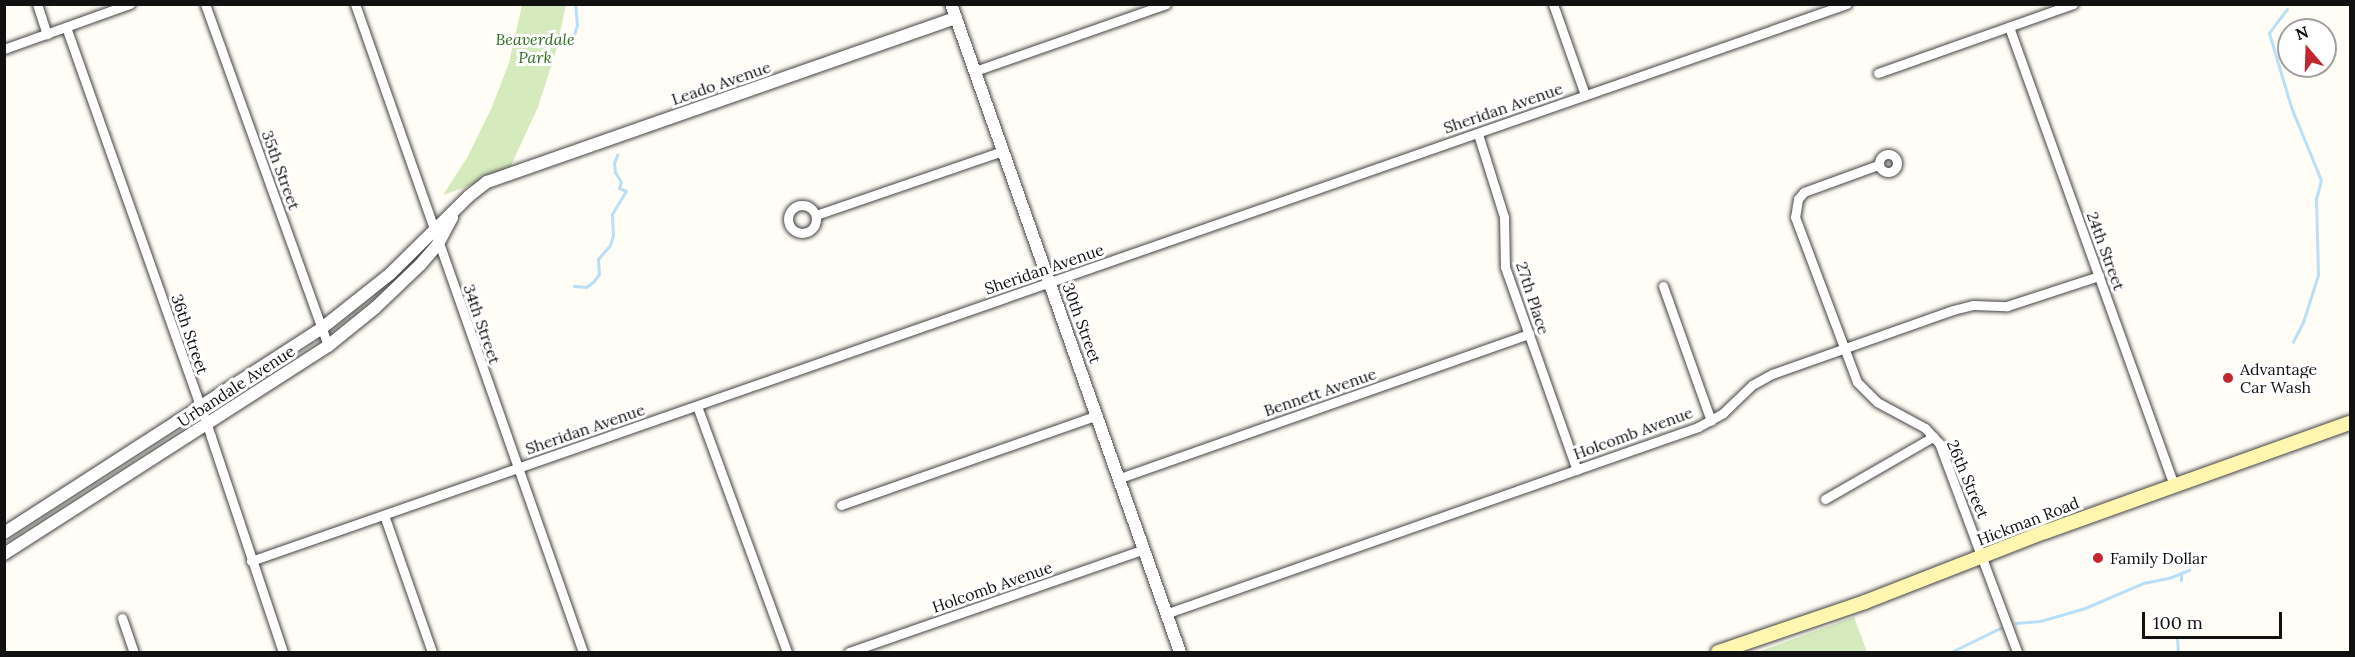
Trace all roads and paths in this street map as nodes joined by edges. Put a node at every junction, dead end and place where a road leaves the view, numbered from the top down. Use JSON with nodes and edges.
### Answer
{"nodes":[{"id":1,"x":37,"y":4,"type":"edge"},
{"id":2,"x":130,"y":4,"type":"edge"},
{"id":3,"x":205,"y":4,"type":"edge"},
{"id":4,"x":355,"y":4,"type":"edge"},
{"id":5,"x":951,"y":4,"type":"edge"},
{"id":6,"x":1167,"y":4,"type":"edge"},
{"id":7,"x":1553,"y":4,"type":"edge"},
{"id":8,"x":1847,"y":4,"type":"edge"},
{"id":9,"x":2073,"y":4,"type":"edge"},
{"id":10,"x":956,"y":18,"type":"junction"},
{"id":11,"x":66,"y":27,"type":"junction"},
{"id":12,"x":2009,"y":27,"type":"junction"},
{"id":13,"x":47,"y":34,"type":"junction"},
{"id":14,"x":4,"y":49,"type":"edge"},
{"id":15,"x":975,"y":71,"type":"junction"},
{"id":16,"x":1878,"y":73,"type":"dead end"},
{"id":17,"x":1585,"y":95,"type":"junction"},
{"id":18,"x":1478,"y":134,"type":"junction"},
{"id":19,"x":1004,"y":151,"type":"junction"},
{"id":20,"x":1878,"y":165,"type":"dead end"},
{"id":21,"x":497,"y":179,"type":"joint"},
{"id":22,"x":455,"y":212,"type":"junction"},
{"id":23,"x":816,"y":216,"type":"dead end"},
{"id":24,"x":434,"y":231,"type":"junction"},
{"id":25,"x":438,"y":244,"type":"junction"},
{"id":26,"x":2099,"y":276,"type":"junction"},
{"id":27,"x":1050,"y":282,"type":"junction"},
{"id":28,"x":1663,"y":286,"type":"dead end"},
{"id":29,"x":322,"y":328,"type":"junction"},
{"id":30,"x":1529,"y":334,"type":"junction"},
{"id":31,"x":328,"y":346,"type":"junction"},
{"id":32,"x":1843,"y":349,"type":"junction"},
{"id":33,"x":697,"y":406,"type":"junction"},
{"id":34,"x":200,"y":408,"type":"junction"},
{"id":35,"x":1098,"y":415,"type":"junction"},
{"id":36,"x":1711,"y":421,"type":"junction"},
{"id":37,"x":2350,"y":423,"type":"edge"},
{"id":38,"x":206,"y":425,"type":"junction"},
{"id":39,"x":1933,"y":437,"type":"junction"},
{"id":40,"x":518,"y":468,"type":"junction"},
{"id":41,"x":1577,"y":470,"type":"junction"},
{"id":42,"x":1120,"y":478,"type":"junction"},
{"id":43,"x":2174,"y":486,"type":"junction"},
{"id":44,"x":1825,"y":499,"type":"dead end"},
{"id":45,"x":841,"y":505,"type":"dead end"},
{"id":46,"x":384,"y":515,"type":"junction"},
{"id":47,"x":4,"y":533,"type":"edge"},
{"id":48,"x":1145,"y":549,"type":"junction"},
{"id":49,"x":4,"y":554,"type":"edge"},
{"id":50,"x":1983,"y":556,"type":"junction"},
{"id":51,"x":251,"y":561,"type":"junction"},
{"id":52,"x":1168,"y":614,"type":"junction"},
{"id":53,"x":122,"y":618,"type":"dead end"},
{"id":54,"x":134,"y":652,"type":"edge"},
{"id":55,"x":284,"y":652,"type":"edge"},
{"id":56,"x":432,"y":652,"type":"edge"},
{"id":57,"x":583,"y":652,"type":"edge"},
{"id":58,"x":787,"y":652,"type":"edge"},
{"id":59,"x":849,"y":652,"type":"edge"},
{"id":60,"x":1180,"y":652,"type":"edge"},
{"id":61,"x":1718,"y":652,"type":"edge"},
{"id":62,"x":2017,"y":652,"type":"edge"}],
"edges":[{"from":1,"to":13,"type":"street"},
{"from":2,"to":11,"type":"street"},
{"from":3,"to":29,"type":"street","name":"35th Street"},
{"from":4,"to":24,"type":"street","name":"34th Street"},
{"from":5,"to":10,"type":"street","name":"30th Street"},
{"from":6,"to":15,"type":"street"},
{"from":7,"to":17,"type":"street"},
{"from":8,"to":17,"type":"street","name":"Sheridan Avenue"},
{"from":9,"to":12,"type":"street"},
{"from":10,"to":15,"type":"street","name":"30th Street"},
{"from":10,"to":21,"type":"street","name":"Leado Avenue"},
{"from":11,"to":13,"type":"street"},
{"from":11,"to":34,"type":"street","name":"36th Street"},
{"from":12,"to":16,"type":"street"},
{"from":12,"to":26,"type":"street","name":"24th Street"},
{"from":13,"to":14,"type":"street"},
{"from":15,"to":19,"type":"street","name":"30th Street"},
{"from":17,"to":18,"type":"street","name":"Sheridan Avenue"},
{"from":18,"to":27,"type":"street","name":"Sheridan Avenue"},
{"from":18,"to":30,"type":"street","name":"27th Place"},
{"from":19,"to":23,"type":"street"},
{"from":19,"to":27,"type":"street","name":"30th Street"},
{"from":20,"to":32,"type":"street","name":"26th Street"},
{"from":21,"to":22,"type":"street","name":"Urbandale Avenue"},
{"from":22,"to":24,"type":"street","name":"Urbandale Avenue"},
{"from":22,"to":25,"type":"street","name":"Urbandale Avenue"},
{"from":24,"to":25,"type":"street","name":"34th Street"},
{"from":24,"to":29,"type":"street","name":"Urbandale Avenue"},
{"from":25,"to":31,"type":"street","name":"Urbandale Avenue"},
{"from":25,"to":40,"type":"street","name":"34th Street"},
{"from":26,"to":32,"type":"street","name":"Holcomb Avenue"},
{"from":26,"to":43,"type":"street","name":"24th Street"},
{"from":27,"to":33,"type":"street","name":"Sheridan Avenue"},
{"from":27,"to":35,"type":"street","name":"30th Street"},
{"from":28,"to":36,"type":"street"},
{"from":29,"to":31,"type":"street","name":"35th Street"},
{"from":29,"to":34,"type":"street","name":"Urbandale Avenue"},
{"from":30,"to":41,"type":"street","name":"27th Place"},
{"from":30,"to":42,"type":"street","name":"Bennett Avenue"},
{"from":31,"to":38,"type":"street","name":"Urbandale Avenue"},
{"from":32,"to":36,"type":"street","name":"Holcomb Avenue"},
{"from":32,"to":39,"type":"street","name":"26th Street"},
{"from":33,"to":40,"type":"street","name":"Sheridan Avenue"},
{"from":33,"to":58,"type":"street"},
{"from":34,"to":38,"type":"street","name":"36th Street"},
{"from":34,"to":47,"type":"street","name":"Urbandale Avenue"},
{"from":35,"to":42,"type":"street","name":"30th Street"},
{"from":35,"to":45,"type":"street"},
{"from":36,"to":41,"type":"street","name":"Holcomb Avenue"},
{"from":37,"to":43,"type":"main road","name":"Hickman Road"},
{"from":38,"to":49,"type":"street","name":"Urbandale Avenue"},
{"from":38,"to":51,"type":"street","name":"36th Street"},
{"from":39,"to":44,"type":"street"},
{"from":39,"to":50,"type":"street","name":"26th Street"},
{"from":40,"to":46,"type":"street","name":"Sheridan Avenue"},
{"from":40,"to":57,"type":"street","name":"34th Street"},
{"from":41,"to":52,"type":"street","name":"Holcomb Avenue"},
{"from":42,"to":48,"type":"street","name":"30th Street"},
{"from":43,"to":50,"type":"main road","name":"Hickman Road"},
{"from":46,"to":51,"type":"street","name":"Sheridan Avenue"},
{"from":46,"to":56,"type":"street"},
{"from":48,"to":52,"type":"street","name":"30th Street"},
{"from":48,"to":59,"type":"street","name":"Holcomb Avenue"},
{"from":50,"to":61,"type":"main road","name":"Hickman Road"},
{"from":50,"to":62,"type":"street","name":"26th Street"},
{"from":51,"to":55,"type":"street","name":"36th Street"},
{"from":52,"to":60,"type":"street","name":"30th Street"},
{"from":53,"to":54,"type":"street"}]}
